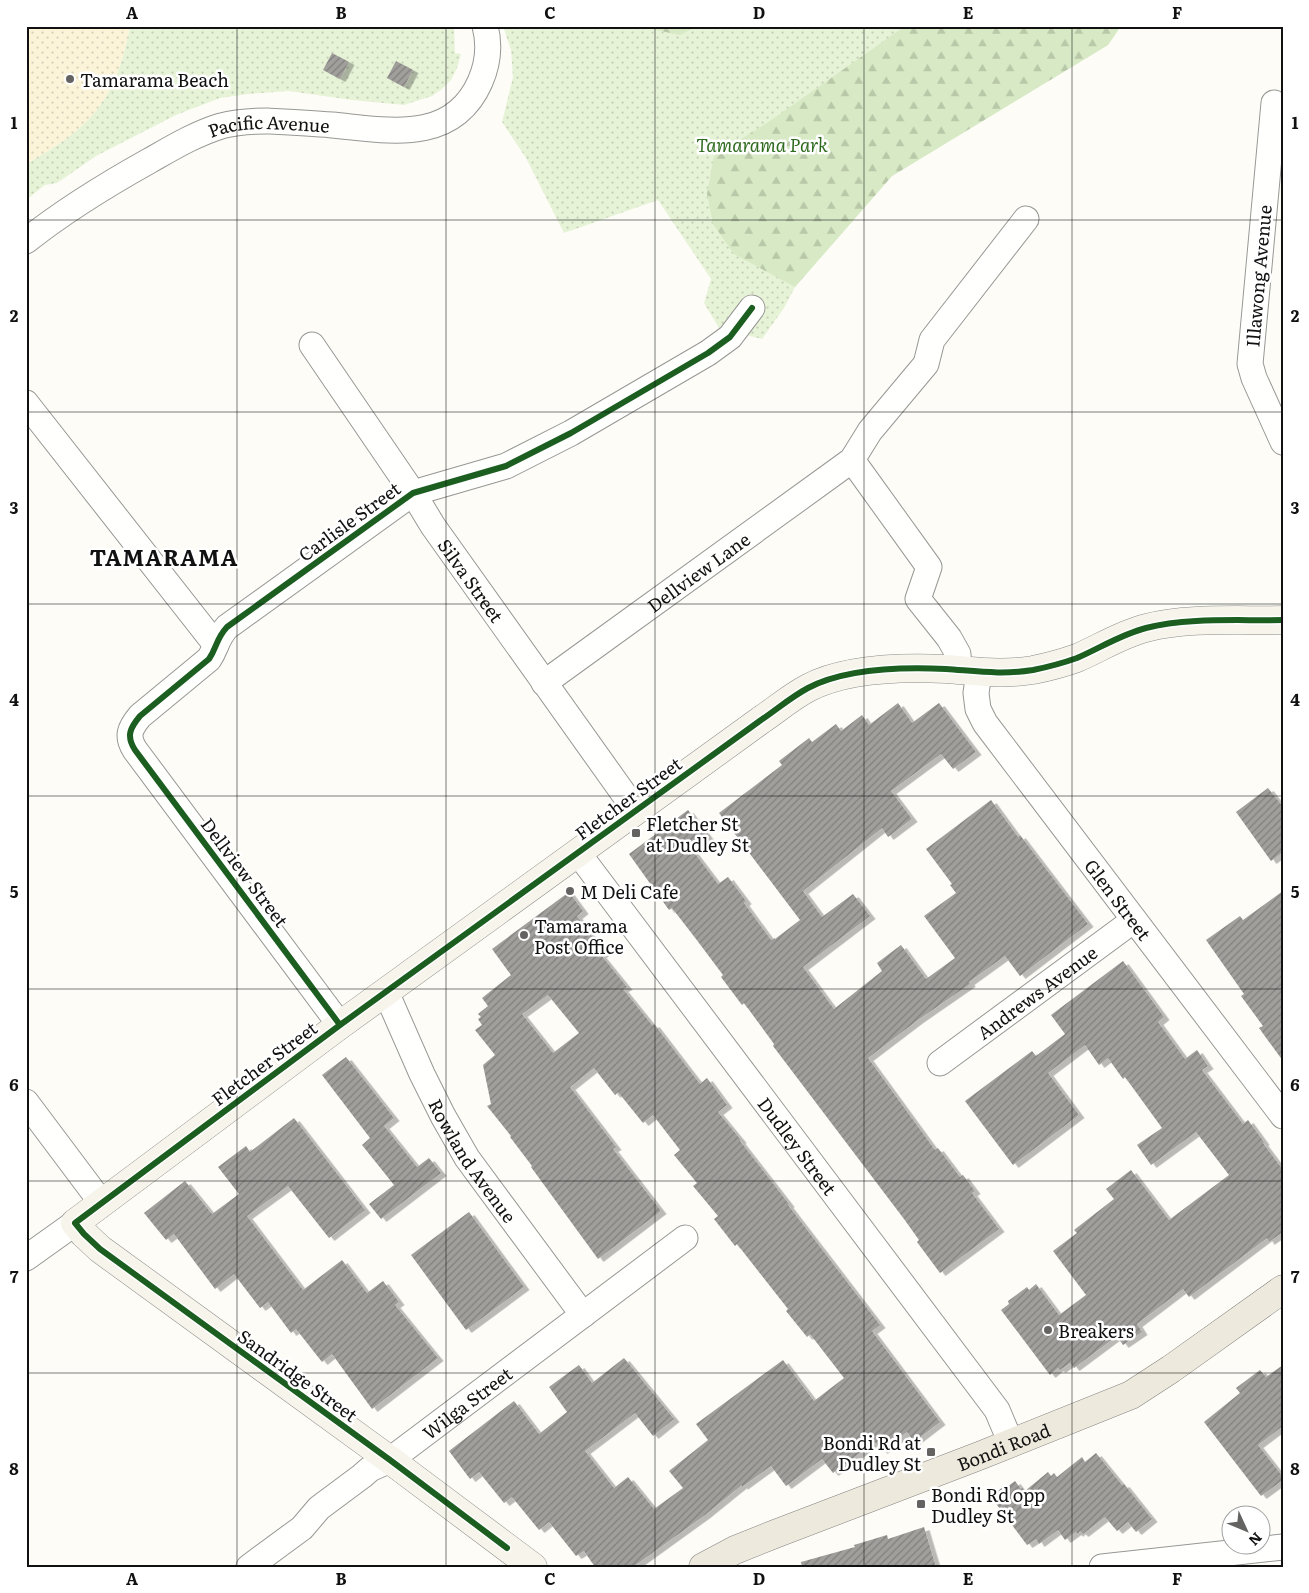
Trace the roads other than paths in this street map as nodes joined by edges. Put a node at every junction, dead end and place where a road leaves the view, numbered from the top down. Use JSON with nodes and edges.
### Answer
{"nodes":[{"id":1,"x":487,"y":34,"type":"edge"},
{"id":2,"x":1274,"y":103,"type":"dead end"},
{"id":3,"x":1026,"y":219,"type":"dead end"},
{"id":4,"x":26,"y":240,"type":"edge"},
{"id":5,"x":752,"y":308,"type":"dead end"},
{"id":6,"x":312,"y":345,"type":"dead end"},
{"id":7,"x":26,"y":403,"type":"edge"},
{"id":8,"x":1283,"y":442,"type":"edge"},
{"id":9,"x":852,"y":460,"type":"junction"},
{"id":10,"x":413,"y":493,"type":"junction"},
{"id":11,"x":1283,"y":620,"type":"edge"},
{"id":12,"x":216,"y":645,"type":"junction"},
{"id":13,"x":969,"y":671,"type":"junction"},
{"id":14,"x":544,"y":683,"type":"junction"},
{"id":15,"x":130,"y":736,"type":"joint"},
{"id":16,"x":636,"y":811,"type":"junction"},
{"id":17,"x":578,"y":853,"type":"junction"},
{"id":18,"x":1134,"y":920,"type":"junction"},
{"id":19,"x":386,"y":992,"type":"junction"},
{"id":20,"x":340,"y":1025,"type":"junction"},
{"id":21,"x":940,"y":1063,"type":"dead end"},
{"id":22,"x":26,"y":1102,"type":"edge"},
{"id":23,"x":1283,"y":1116,"type":"edge"},
{"id":24,"x":100,"y":1202,"type":"junction"},
{"id":25,"x":75,"y":1222,"type":"junction"},
{"id":26,"x":685,"y":1238,"type":"dead end"},
{"id":27,"x":26,"y":1258,"type":"edge"},
{"id":28,"x":1283,"y":1289,"type":"edge"},
{"id":29,"x":583,"y":1315,"type":"junction"},
{"id":30,"x":1011,"y":1443,"type":"junction"},
{"id":31,"x":390,"y":1460,"type":"junction"},
{"id":32,"x":1283,"y":1546,"type":"edge"},
{"id":33,"x":250,"y":1567,"type":"edge"},
{"id":34,"x":533,"y":1567,"type":"edge"},
{"id":35,"x":703,"y":1567,"type":"edge"},
{"id":36,"x":1102,"y":1567,"type":"edge"}],
"edges":[{"from":1,"to":4,"type":"street","name":"Pacific Avenue"},
{"from":2,"to":8,"type":"street","name":"Illawong Avenue"},
{"from":3,"to":9,"type":"street"},
{"from":5,"to":10,"type":"street","name":"Carlisle Street"},
{"from":6,"to":10,"type":"street","name":"Silva Street"},
{"from":7,"to":12,"type":"street"},
{"from":9,"to":13,"type":"street","name":"Glen Street"},
{"from":9,"to":14,"type":"street","name":"Dellview Lane"},
{"from":10,"to":12,"type":"street","name":"Carlisle Street"},
{"from":10,"to":14,"type":"street","name":"Silva Street"},
{"from":11,"to":13,"type":"street","name":"Fletcher Street"},
{"from":12,"to":15,"type":"street","name":"Carlisle Street"},
{"from":13,"to":16,"type":"street","name":"Fletcher Street"},
{"from":13,"to":18,"type":"street","name":"Glen Street"},
{"from":14,"to":16,"type":"street","name":"Silva Street"},
{"from":15,"to":20,"type":"street","name":"Dellview Street"},
{"from":16,"to":17,"type":"street","name":"Fletcher Street"},
{"from":17,"to":19,"type":"street","name":"Fletcher Street"},
{"from":17,"to":30,"type":"street","name":"Dudley Street"},
{"from":18,"to":21,"type":"street","name":"Andrews Avenue"},
{"from":18,"to":23,"type":"street","name":"Glen Street"},
{"from":19,"to":20,"type":"street","name":"Fletcher Street"},
{"from":19,"to":29,"type":"street","name":"Rowland Avenue"},
{"from":20,"to":24,"type":"street","name":"Fletcher Street"},
{"from":22,"to":24,"type":"street"},
{"from":24,"to":25,"type":"street","name":"Fletcher Street"},
{"from":25,"to":27,"type":"street","name":"Fletcher Street"},
{"from":25,"to":31,"type":"street","name":"Sandridge Street"},
{"from":26,"to":29,"type":"street","name":"Wilga Street"},
{"from":28,"to":30,"type":"main road","name":"Bondi Road"},
{"from":29,"to":31,"type":"street","name":"Wilga Street"},
{"from":30,"to":35,"type":"main road","name":"Bondi Road"},
{"from":31,"to":33,"type":"street","name":"Wilga Street"},
{"from":31,"to":34,"type":"street","name":"Sandridge Street"},
{"from":32,"to":36,"type":"street"}]}
